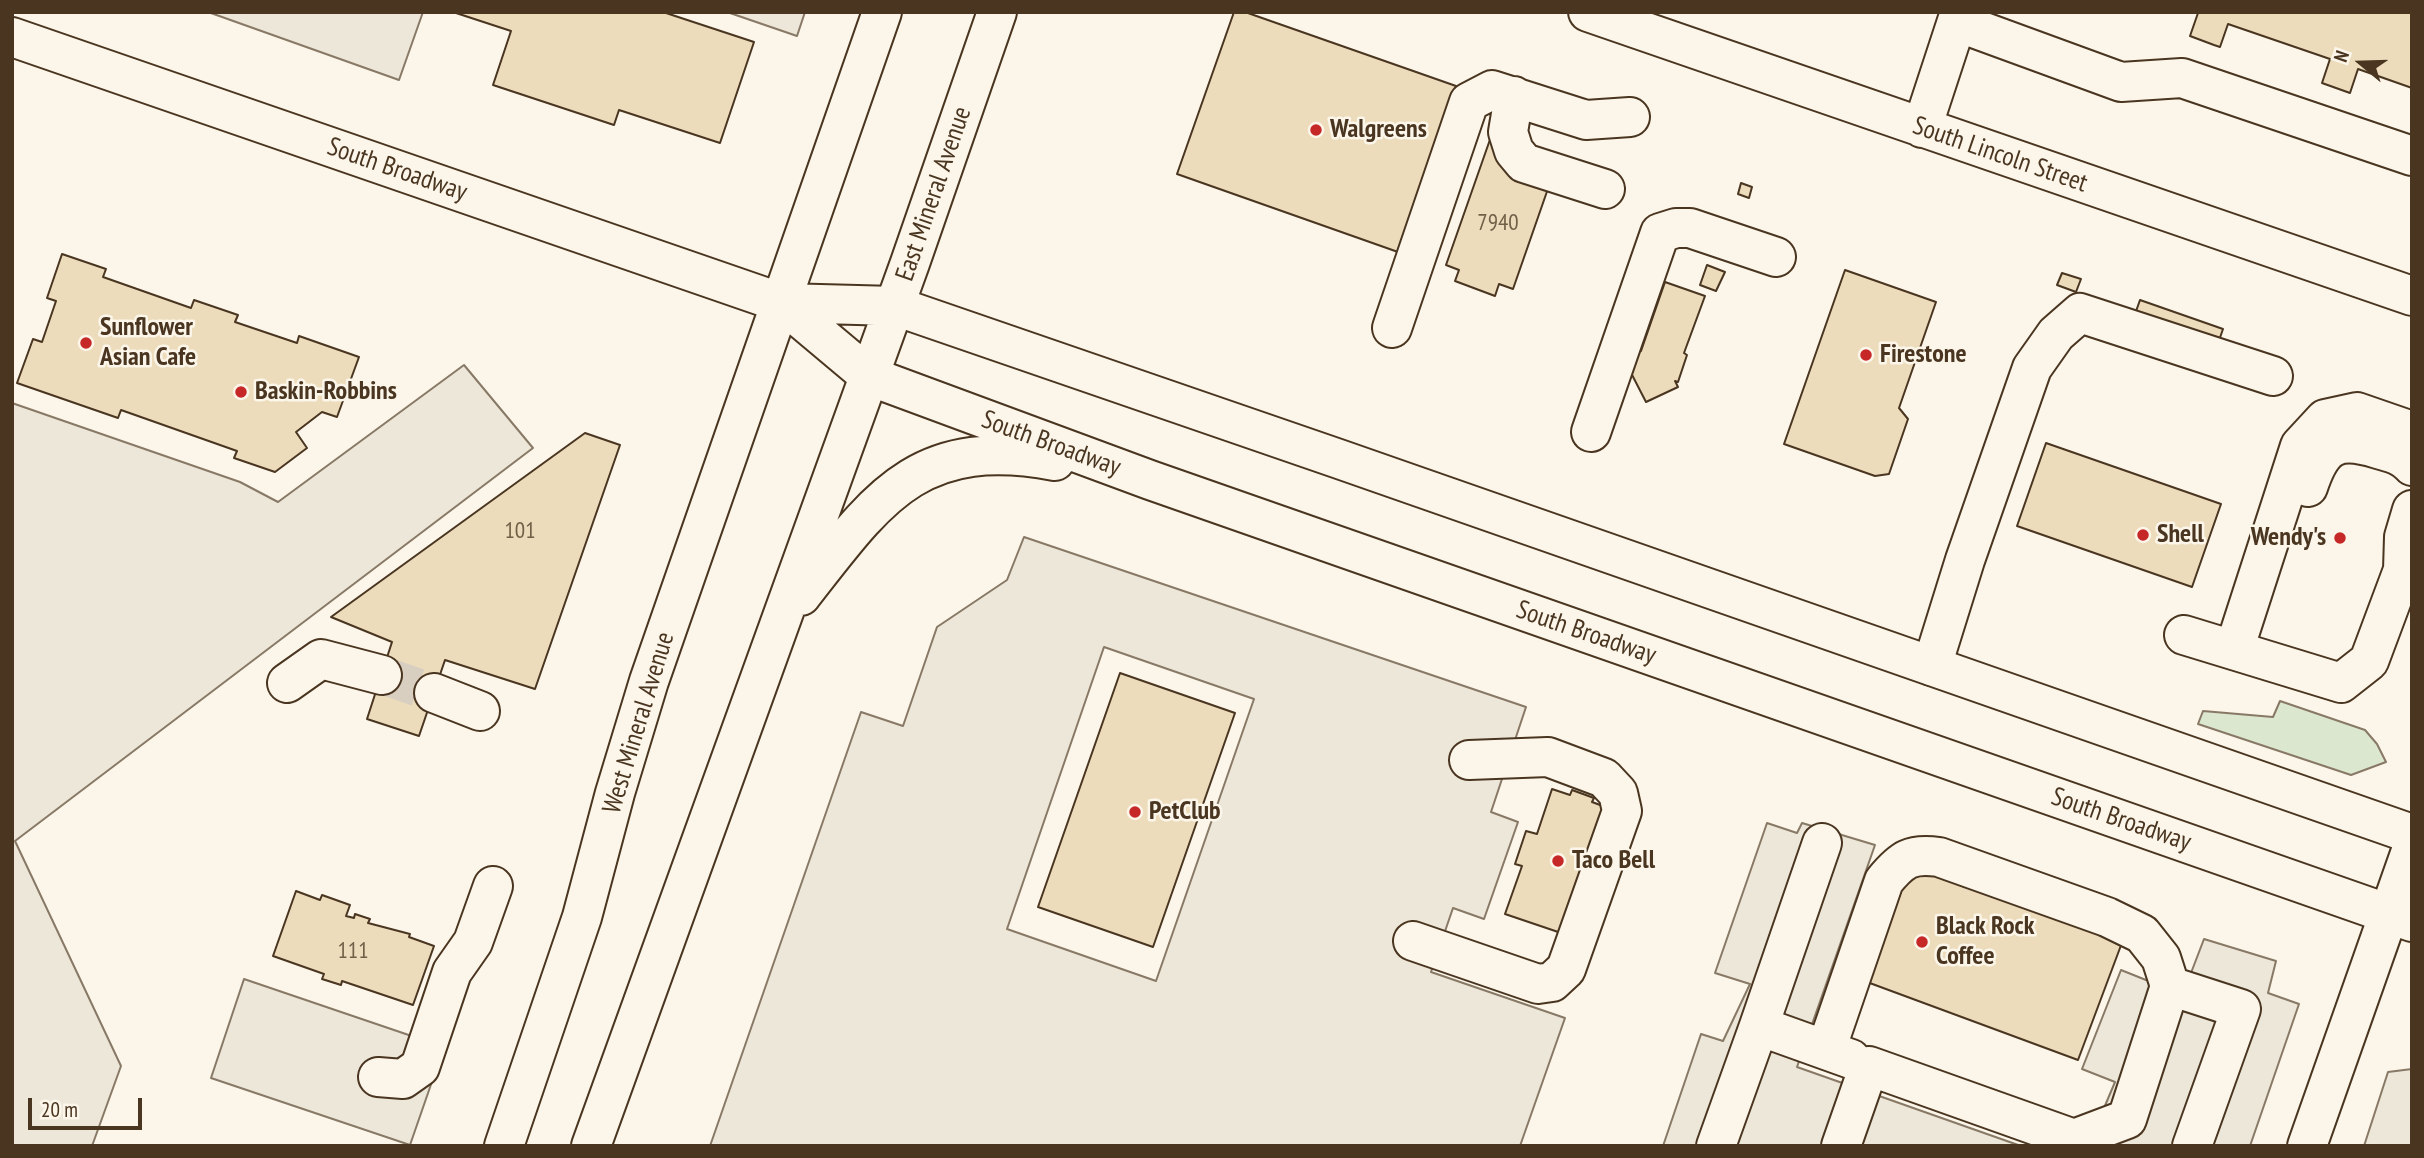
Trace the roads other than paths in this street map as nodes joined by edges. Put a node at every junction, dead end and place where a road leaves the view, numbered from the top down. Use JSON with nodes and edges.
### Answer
{"nodes":[{"id":1,"x":883,"y":12,"type":"edge"},
{"id":2,"x":997,"y":12,"type":"edge"},
{"id":3,"x":1588,"y":12,"type":"edge"},
{"id":4,"x":1958,"y":17,"type":"edge"},
{"id":5,"x":12,"y":37,"type":"edge"},
{"id":6,"x":1514,"y":96,"type":"junction"},
{"id":7,"x":1630,"y":117,"type":"dead end"},
{"id":8,"x":1922,"y":128,"type":"junction"},
{"id":9,"x":2412,"y":156,"type":"edge"},
{"id":10,"x":1605,"y":189,"type":"dead end"},
{"id":11,"x":1776,"y":257,"type":"dead end"},
{"id":12,"x":2412,"y":296,"type":"edge"},
{"id":13,"x":782,"y":303,"type":"junction"},
{"id":14,"x":895,"y":306,"type":"junction"},
{"id":15,"x":1392,"y":328,"type":"dead end"},
{"id":16,"x":869,"y":376,"type":"junction"},
{"id":17,"x":2273,"y":376,"type":"dead end"},
{"id":18,"x":2412,"y":431,"type":"edge"},
{"id":19,"x":1591,"y":432,"type":"dead end"},
{"id":20,"x":2412,"y":466,"type":"edge"},
{"id":21,"x":1150,"y":480,"type":"junction"},
{"id":22,"x":2412,"y":510,"type":"edge"},
{"id":23,"x":2407,"y":562,"type":"edge"},
{"id":24,"x":780,"y":622,"type":"junction"},
{"id":25,"x":2183,"y":635,"type":"dead end"},
{"id":26,"x":2234,"y":650,"type":"junction"},
{"id":27,"x":1932,"y":666,"type":"junction"},
{"id":28,"x":382,"y":675,"type":"tunnel mouth"},
{"id":29,"x":287,"y":683,"type":"dead end"},
{"id":30,"x":434,"y":693,"type":"tunnel mouth"},
{"id":31,"x":480,"y":711,"type":"dead end"},
{"id":32,"x":1469,"y":760,"type":"dead end"},
{"id":33,"x":2412,"y":834,"type":"edge"},
{"id":34,"x":1822,"y":843,"type":"dead end"},
{"id":35,"x":2412,"y":848,"type":"edge"},
{"id":36,"x":493,"y":886,"type":"dead end"},
{"id":37,"x":2400,"y":919,"type":"edge"},
{"id":38,"x":1413,"y":941,"type":"dead end"},
{"id":39,"x":2170,"y":986,"type":"junction"},
{"id":40,"x":1759,"y":1026,"type":"junction"},
{"id":41,"x":1826,"y":1050,"type":"junction"},
{"id":42,"x":1869,"y":1066,"type":"junction"},
{"id":43,"x":378,"y":1077,"type":"dead end"},
{"id":44,"x":504,"y":1146,"type":"edge"},
{"id":45,"x":590,"y":1146,"type":"edge"},
{"id":46,"x":1716,"y":1146,"type":"edge"},
{"id":47,"x":1841,"y":1146,"type":"edge"},
{"id":48,"x":2192,"y":1146,"type":"edge"},
{"id":49,"x":2307,"y":1146,"type":"edge"}],
"edges":[{"from":1,"to":13,"type":"main road"},
{"from":2,"to":14,"type":"main road","name":"East Mineral Avenue"},
{"from":3,"to":8,"type":"main road","name":"South Lincoln Street"},
{"from":4,"to":8,"type":"main road"},
{"from":4,"to":9,"type":"main road"},
{"from":5,"to":13,"type":"main road","name":"South Broadway"},
{"from":6,"to":7,"type":"main road"},
{"from":6,"to":10,"type":"main road"},
{"from":6,"to":15,"type":"main road"},
{"from":8,"to":12,"type":"main road","name":"South Lincoln Street"},
{"from":11,"to":19,"type":"main road"},
{"from":13,"to":14,"type":"main road","name":"South Broadway"},
{"from":13,"to":16,"type":"main road","name":"South Broadway"},
{"from":13,"to":44,"type":"main road","name":"West Mineral Avenue"},
{"from":14,"to":16,"type":"main road","name":"East Mineral Avenue"},
{"from":14,"to":27,"type":"main road","name":"South Broadway"},
{"from":16,"to":21,"type":"main road","name":"South Broadway"},
{"from":16,"to":24,"type":"main road"},
{"from":17,"to":27,"type":"main road"},
{"from":18,"to":26,"type":"main road"},
{"from":20,"to":26,"type":"main road"},
{"from":21,"to":24,"type":"main road"},
{"from":21,"to":37,"type":"main road","name":"South Broadway"},
{"from":22,"to":23,"type":"main road"},
{"from":23,"to":26,"type":"main road"},
{"from":24,"to":45,"type":"main road"},
{"from":25,"to":26,"type":"main road"},
{"from":27,"to":33,"type":"main road","name":"South Broadway"},
{"from":28,"to":29,"type":"main road"},
{"from":30,"to":31,"type":"main road"},
{"from":32,"to":38,"type":"main road"},
{"from":34,"to":40,"type":"main road"},
{"from":35,"to":37,"type":"main road"},
{"from":36,"to":43,"type":"main road"},
{"from":37,"to":49,"type":"main road"},
{"from":39,"to":41,"type":"main road"},
{"from":39,"to":42,"type":"main road"},
{"from":39,"to":48,"type":"main road"},
{"from":40,"to":41,"type":"main road"},
{"from":40,"to":46,"type":"main road"},
{"from":41,"to":42,"type":"main road"},
{"from":42,"to":47,"type":"main road"}]}
